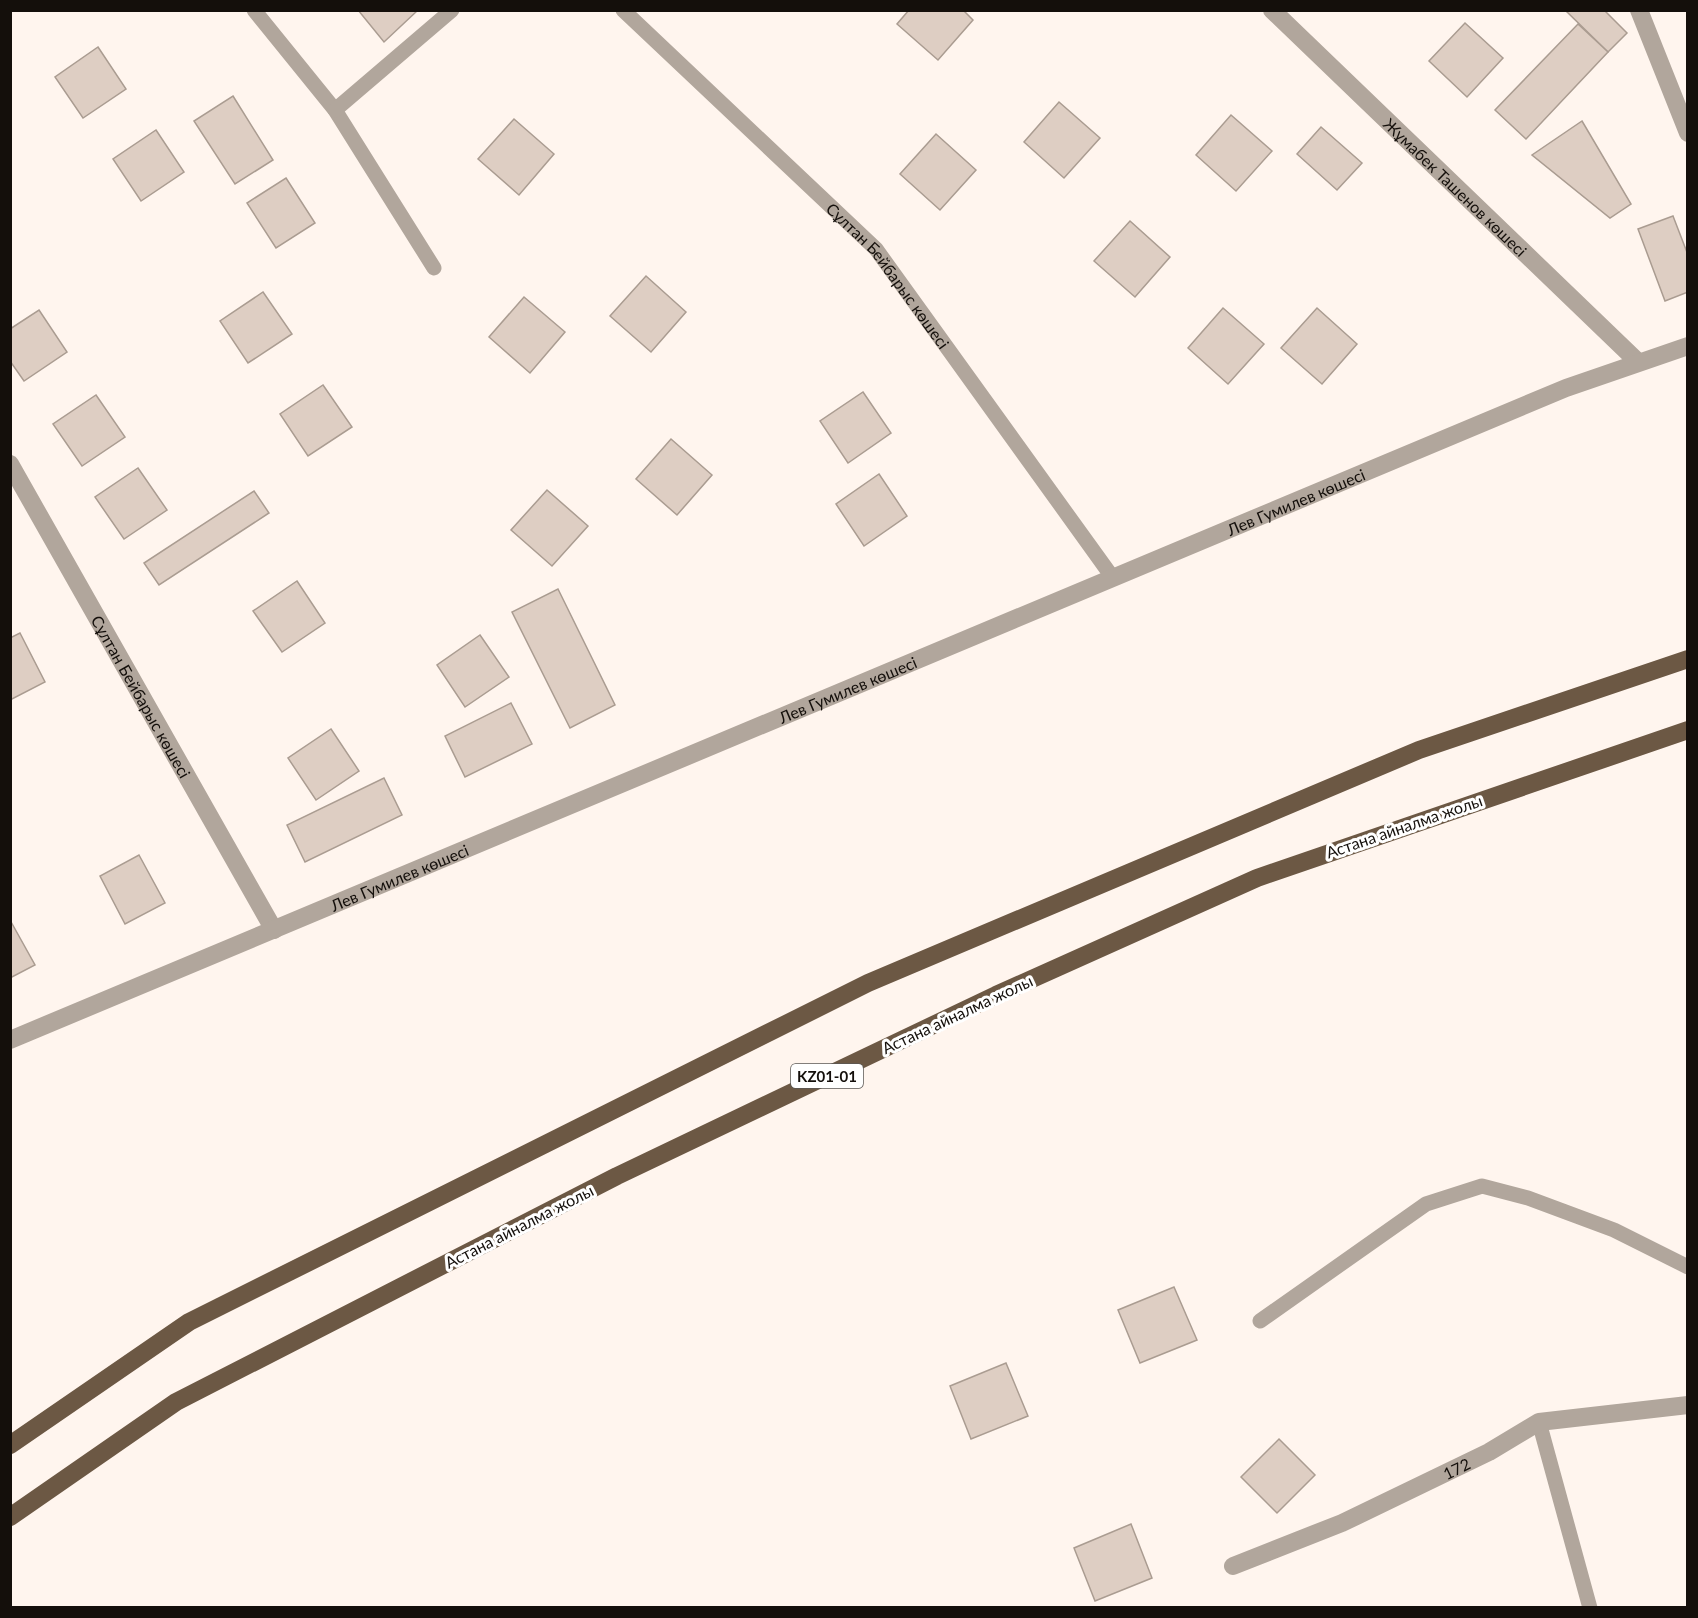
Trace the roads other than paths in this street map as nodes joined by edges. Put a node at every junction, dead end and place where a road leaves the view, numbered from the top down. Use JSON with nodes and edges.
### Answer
{"nodes":[{"id":1,"x":254,"y":10,"type":"edge"},
{"id":2,"x":452,"y":10,"type":"edge"},
{"id":3,"x":623,"y":10,"type":"edge"},
{"id":4,"x":1272,"y":10,"type":"edge"},
{"id":5,"x":1639,"y":10,"type":"edge"},
{"id":6,"x":335,"y":110,"type":"junction"},
{"id":7,"x":1688,"y":133,"type":"edge"},
{"id":8,"x":434,"y":268,"type":"dead end"},
{"id":9,"x":1688,"y":346,"type":"edge"},
{"id":10,"x":1638,"y":362,"type":"junction"},
{"id":11,"x":10,"y":464,"type":"edge"},
{"id":12,"x":1113,"y":578,"type":"junction"},
{"id":13,"x":1688,"y":659,"type":"edge"},
{"id":14,"x":1688,"y":730,"type":"edge"},
{"id":15,"x":1658,"y":738,"type":"junction"},
{"id":16,"x":1688,"y":741,"type":"edge"},
{"id":17,"x":274,"y":930,"type":"junction"},
{"id":18,"x":10,"y":1040,"type":"edge"},
{"id":19,"x":1688,"y":1267,"type":"edge"},
{"id":20,"x":1260,"y":1321,"type":"dead end"},
{"id":21,"x":1688,"y":1405,"type":"edge"},
{"id":22,"x":1539,"y":1422,"type":"junction"},
{"id":23,"x":10,"y":1445,"type":"edge"},
{"id":24,"x":10,"y":1517,"type":"edge"},
{"id":25,"x":1233,"y":1566,"type":"dead end"},
{"id":26,"x":1590,"y":1608,"type":"edge"}],
"edges":[{"from":1,"to":6,"type":"lane"},
{"from":2,"to":6,"type":"lane"},
{"from":3,"to":12,"type":"lane","name":"Сұлтан Бейбарыс көшесі"},
{"from":4,"to":10,"type":"street","name":"Жұмабек Ташенов көшесі"},
{"from":5,"to":7,"type":"street"},
{"from":6,"to":8,"type":"lane"},
{"from":9,"to":10,"type":"street","name":"Лев Гумилев көшесі"},
{"from":10,"to":12,"type":"street","name":"Лев Гумилев көшесі"},
{"from":11,"to":17,"type":"street","name":"Сұлтан Бейбарыс көшесі"},
{"from":12,"to":17,"type":"street","name":"Лев Гумилев көшесі"},
{"from":13,"to":23,"type":"highway"},
{"from":14,"to":15,"type":"highway","name":"Астана айналма жолы","number":"KZ01-01"},
{"from":15,"to":16,"type":"highway"},
{"from":15,"to":24,"type":"highway","name":"Астана айналма жолы","number":"KZ01-01"},
{"from":17,"to":18,"type":"street","name":"Лев Гумилев көшесі"},
{"from":19,"to":20,"type":"lane"},
{"from":21,"to":22,"type":"street","name":"172"},
{"from":22,"to":25,"type":"street","name":"172"},
{"from":22,"to":26,"type":"lane"}]}
